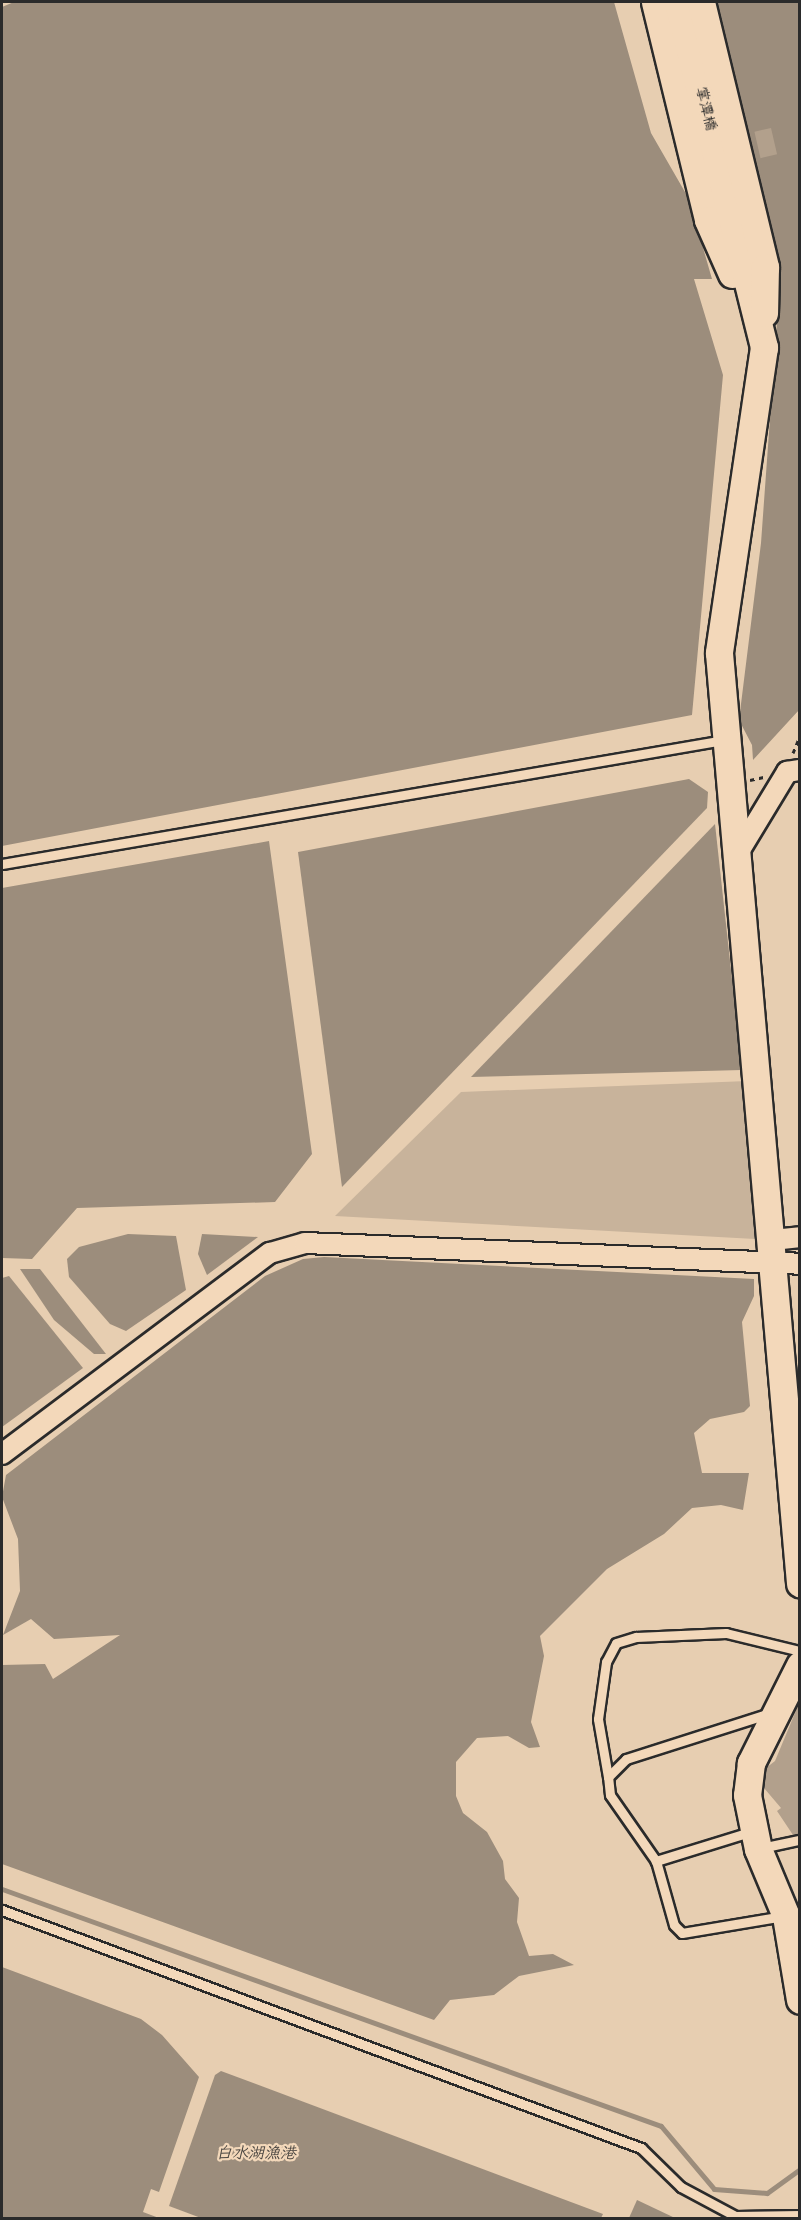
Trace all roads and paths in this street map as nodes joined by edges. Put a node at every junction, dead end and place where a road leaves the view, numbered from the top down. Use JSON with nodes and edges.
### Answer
{"nodes":[{"id":1,"x":655,"y":2,"type":"edge"},
{"id":2,"x":678,"y":2,"type":"edge"},
{"id":3,"x":701,"y":2,"type":"edge"},
{"id":4,"x":764,"y":347,"type":"junction"},
{"id":5,"x":727,"y":739,"type":"junction"},
{"id":6,"x":800,"y":770,"type":"edge"},
{"id":7,"x":738,"y":853,"type":"junction"},
{"id":8,"x":2,"y":864,"type":"edge"},
{"id":9,"x":787,"y":1251,"type":"edge"},
{"id":10,"x":2,"y":1454,"type":"edge"},
{"id":11,"x":800,"y":1583,"type":"edge"},
{"id":12,"x":800,"y":1651,"type":"edge"},
{"id":13,"x":797,"y":1677,"type":"edge"},
{"id":14,"x":778,"y":1711,"type":"junction"},
{"id":15,"x":608,"y":1777,"type":"junction"},
{"id":16,"x":756,"y":1840,"type":"junction"},
{"id":17,"x":800,"y":1840,"type":"edge"},
{"id":18,"x":656,"y":1861,"type":"junction"},
{"id":19,"x":2,"y":1910,"type":"edge"},
{"id":20,"x":793,"y":1916,"type":"edge"},
{"id":21,"x":800,"y":2000,"type":"edge"},
{"id":22,"x":800,"y":2215,"type":"edge"}],
"edges":[{"from":1,"to":4,"type":"street"},
{"from":2,"to":4,"type":"street","name":"掌潭橋"},
{"from":3,"to":4,"type":"street"},
{"from":4,"to":5,"type":"street"},
{"from":5,"to":7,"type":"street"},
{"from":5,"to":8,"type":"lane"},
{"from":6,"to":7,"type":"street"},
{"from":7,"to":9,"type":"street"},
{"from":9,"to":10,"type":"street"},
{"from":9,"to":11,"type":"street"},
{"from":12,"to":15,"type":"lane"},
{"from":13,"to":14,"type":"street"},
{"from":14,"to":15,"type":"lane"},
{"from":14,"to":16,"type":"street"},
{"from":15,"to":18,"type":"lane"},
{"from":16,"to":17,"type":"lane"},
{"from":16,"to":18,"type":"lane"},
{"from":16,"to":20,"type":"street"},
{"from":18,"to":20,"type":"lane"},
{"from":19,"to":22,"type":"lane"},
{"from":20,"to":21,"type":"street"}]}
